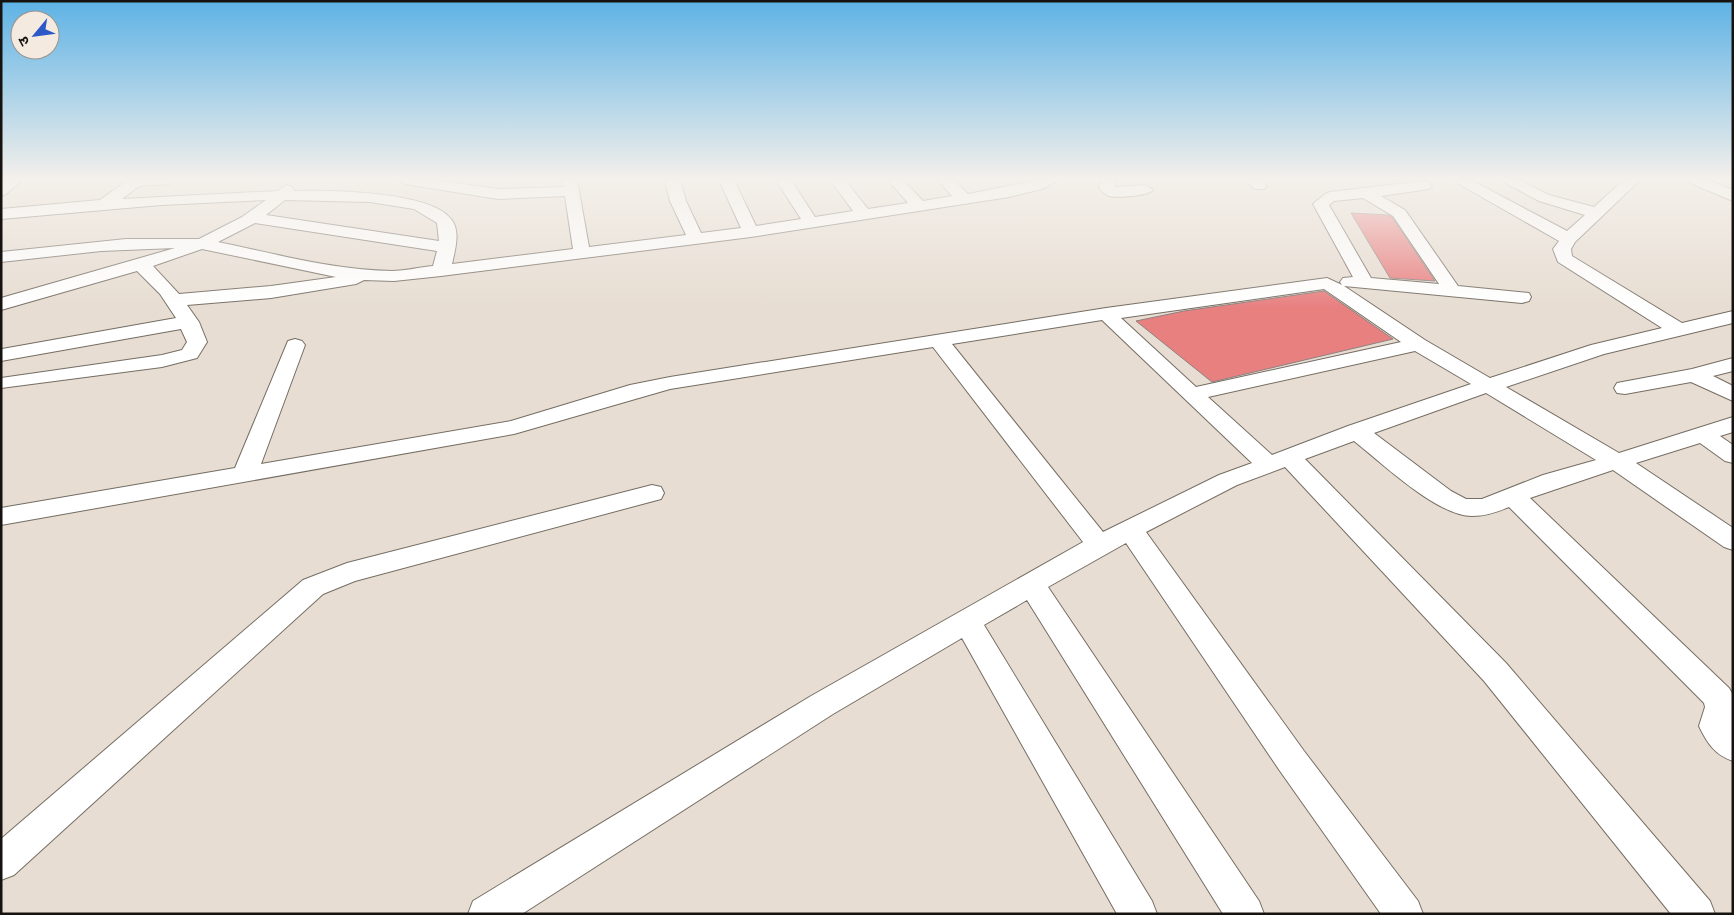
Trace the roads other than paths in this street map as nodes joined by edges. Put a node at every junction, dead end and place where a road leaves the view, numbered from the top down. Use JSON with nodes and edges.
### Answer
{"nodes":[{"id":1,"x":244,"y":223,"type":"edge"},
{"id":2,"x":284,"y":223,"type":"edge"},
{"id":3,"x":445,"y":223,"type":"edge"},
{"id":4,"x":577,"y":223,"type":"edge"},
{"id":5,"x":688,"y":223,"type":"edge"},
{"id":6,"x":747,"y":223,"type":"edge"},
{"id":7,"x":811,"y":223,"type":"edge"},
{"id":8,"x":1332,"y":223,"type":"edge"},
{"id":9,"x":1405,"y":223,"type":"edge"},
{"id":10,"x":1538,"y":223,"type":"edge"},
{"id":11,"x":1586,"y":223,"type":"edge"},
{"id":12,"x":751,"y":232,"type":"junction"},
{"id":13,"x":696,"y":239,"type":"junction"},
{"id":14,"x":1568,"y":239,"type":"junction"},
{"id":15,"x":201,"y":244,"type":"junction"},
{"id":16,"x":446,"y":247,"type":"junction"},
{"id":17,"x":582,"y":254,"type":"junction"},
{"id":18,"x":1,"y":257,"type":"edge"},
{"id":19,"x":140,"y":264,"type":"junction"},
{"id":20,"x":440,"y":271,"type":"junction"},
{"id":21,"x":369,"y":276,"type":"junction"},
{"id":22,"x":1328,"y":283,"type":"junction"},
{"id":23,"x":1366,"y":283,"type":"junction"},
{"id":24,"x":1452,"y":290,"type":"junction"},
{"id":25,"x":1522,"y":296,"type":"dead end"},
{"id":26,"x":176,"y":300,"type":"junction"},
{"id":27,"x":1,"y":304,"type":"edge"},
{"id":28,"x":1106,"y":314,"type":"junction"},
{"id":29,"x":1731,"y":319,"type":"edge"},
{"id":30,"x":189,"y":322,"type":"junction"},
{"id":31,"x":1678,"y":329,"type":"junction"},
{"id":32,"x":938,"y":341,"type":"junction"},
{"id":33,"x":1418,"y":344,"type":"junction"},
{"id":34,"x":295,"y":345,"type":"dead end"},
{"id":35,"x":2,"y":354,"type":"edge"},
{"id":36,"x":1733,"y":364,"type":"edge"},
{"id":37,"x":1694,"y":375,"type":"junction"},
{"id":38,"x":3,"y":385,"type":"edge"},
{"id":39,"x":1489,"y":385,"type":"junction"},
{"id":40,"x":1625,"y":388,"type":"dead end"},
{"id":41,"x":1192,"y":394,"type":"junction"},
{"id":42,"x":1733,"y":395,"type":"edge"},
{"id":43,"x":1733,"y":424,"type":"edge"},
{"id":44,"x":1356,"y":431,"type":"junction"},
{"id":45,"x":1703,"y":435,"type":"junction"},
{"id":46,"x":1733,"y":456,"type":"edge"},
{"id":47,"x":1278,"y":460,"type":"junction"},
{"id":48,"x":1616,"y":462,"type":"junction"},
{"id":49,"x":245,"y":474,"type":"junction"},
{"id":50,"x":652,"y":493,"type":"dead end"},
{"id":51,"x":1512,"y":495,"type":"junction"},
{"id":52,"x":1,"y":517,"type":"edge"},
{"id":53,"x":1130,"y":529,"type":"junction"},
{"id":54,"x":1733,"y":541,"type":"edge"},
{"id":55,"x":1099,"y":544,"type":"junction"},
{"id":56,"x":1031,"y":584,"type":"junction"},
{"id":57,"x":967,"y":621,"type":"junction"},
{"id":58,"x":1733,"y":747,"type":"edge"},
{"id":59,"x":1,"y":863,"type":"edge"},
{"id":60,"x":487,"y":914,"type":"edge"},
{"id":61,"x":1138,"y":914,"type":"edge"},
{"id":62,"x":1245,"y":914,"type":"edge"},
{"id":63,"x":1404,"y":914,"type":"edge"},
{"id":64,"x":1696,"y":914,"type":"edge"}],
"edges":[{"from":1,"to":15,"type":"street"},
{"from":2,"to":16,"type":"street"},
{"from":3,"to":16,"type":"street"},
{"from":4,"to":17,"type":"street"},
{"from":5,"to":13,"type":"street"},
{"from":6,"to":12,"type":"street"},
{"from":7,"to":12,"type":"street"},
{"from":8,"to":23,"type":"street"},
{"from":9,"to":24,"type":"street"},
{"from":10,"to":14,"type":"street"},
{"from":11,"to":14,"type":"street"},
{"from":12,"to":13,"type":"street"},
{"from":13,"to":17,"type":"street"},
{"from":14,"to":31,"type":"street"},
{"from":15,"to":18,"type":"street"},
{"from":15,"to":19,"type":"street"},
{"from":15,"to":21,"type":"street"},
{"from":16,"to":20,"type":"street"},
{"from":17,"to":20,"type":"street"},
{"from":19,"to":26,"type":"street"},
{"from":19,"to":27,"type":"street"},
{"from":20,"to":21,"type":"street"},
{"from":21,"to":26,"type":"street"},
{"from":22,"to":23,"type":"street"},
{"from":22,"to":28,"type":"street"},
{"from":22,"to":33,"type":"street"},
{"from":23,"to":24,"type":"street"},
{"from":24,"to":25,"type":"street"},
{"from":26,"to":30,"type":"street"},
{"from":28,"to":32,"type":"street"},
{"from":28,"to":41,"type":"street"},
{"from":29,"to":31,"type":"street"},
{"from":30,"to":35,"type":"street"},
{"from":30,"to":38,"type":"street"},
{"from":31,"to":39,"type":"street"},
{"from":32,"to":49,"type":"street"},
{"from":32,"to":55,"type":"street"},
{"from":33,"to":39,"type":"street"},
{"from":33,"to":41,"type":"street"},
{"from":34,"to":49,"type":"street"},
{"from":35,"to":38,"type":"street"},
{"from":36,"to":37,"type":"street"},
{"from":37,"to":40,"type":"street"},
{"from":37,"to":42,"type":"street"},
{"from":39,"to":44,"type":"street"},
{"from":39,"to":48,"type":"street"},
{"from":41,"to":47,"type":"street"},
{"from":43,"to":45,"type":"street"},
{"from":44,"to":47,"type":"street"},
{"from":44,"to":51,"type":"street"},
{"from":45,"to":46,"type":"street"},
{"from":45,"to":48,"type":"street"},
{"from":47,"to":53,"type":"street"},
{"from":47,"to":64,"type":"street"},
{"from":48,"to":51,"type":"street"},
{"from":48,"to":54,"type":"street"},
{"from":49,"to":52,"type":"street"},
{"from":50,"to":59,"type":"street"},
{"from":51,"to":58,"type":"street"},
{"from":53,"to":55,"type":"street"},
{"from":53,"to":63,"type":"street"},
{"from":55,"to":56,"type":"street"},
{"from":56,"to":57,"type":"street"},
{"from":56,"to":62,"type":"street"},
{"from":57,"to":60,"type":"street"},
{"from":57,"to":61,"type":"street"}]}
